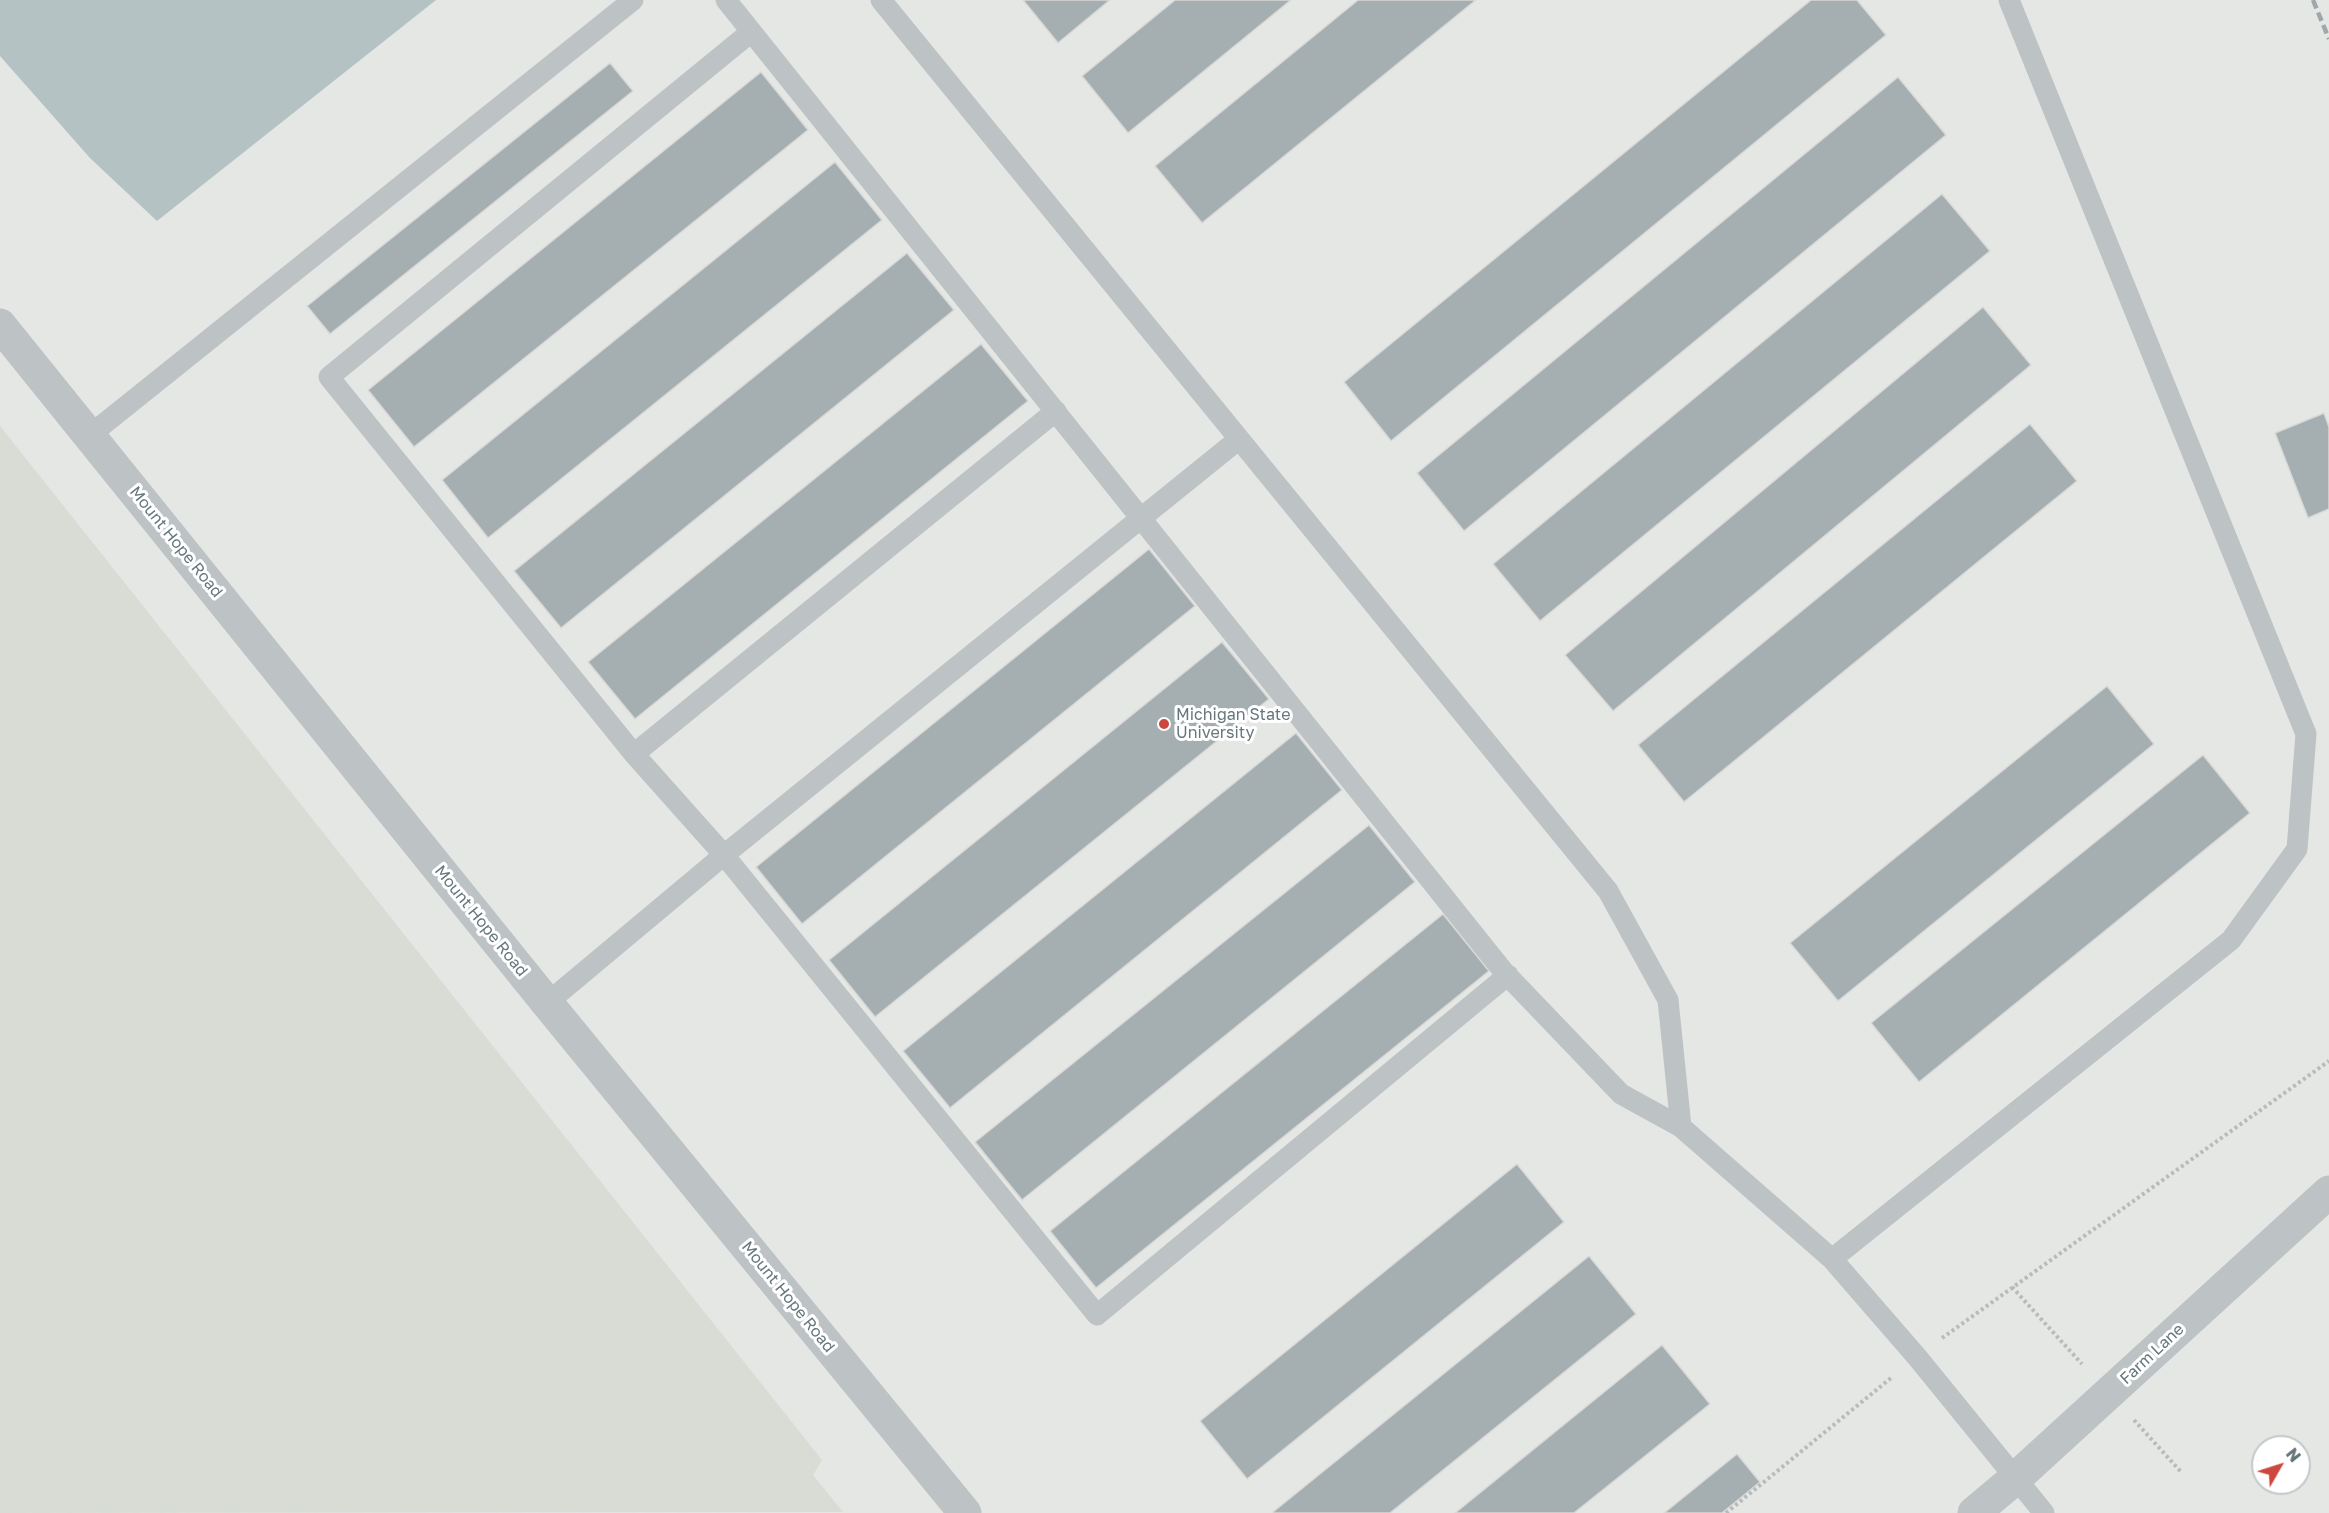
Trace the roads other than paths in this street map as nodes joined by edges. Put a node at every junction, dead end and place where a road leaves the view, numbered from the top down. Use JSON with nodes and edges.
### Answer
{"nodes":[{"id":1,"x":633,"y":0,"type":"edge"},
{"id":2,"x":726,"y":0,"type":"edge"},
{"id":3,"x":881,"y":0,"type":"edge"},
{"id":4,"x":2009,"y":0,"type":"edge"},
{"id":5,"x":751,"y":32,"type":"junction"},
{"id":6,"x":0,"y":325,"type":"edge"},
{"id":7,"x":1056,"y":411,"type":"junction"},
{"id":8,"x":90,"y":435,"type":"junction"},
{"id":9,"x":1239,"y":440,"type":"junction"},
{"id":10,"x":1141,"y":516,"type":"junction"},
{"id":11,"x":634,"y":754,"type":"junction"},
{"id":12,"x":724,"y":855,"type":"junction"},
{"id":13,"x":1508,"y":975,"type":"junction"},
{"id":14,"x":548,"y":1003,"type":"junction"},
{"id":15,"x":1681,"y":1127,"type":"junction"},
{"id":16,"x":2329,"y":1192,"type":"edge"},
{"id":17,"x":1832,"y":1259,"type":"junction"},
{"id":18,"x":2017,"y":1477,"type":"junction"},
{"id":19,"x":966,"y":1513,"type":"edge"},
{"id":20,"x":1974,"y":1513,"type":"edge"},
{"id":21,"x":2044,"y":1513,"type":"edge"}],
"edges":[{"from":1,"to":8,"type":"lane"},
{"from":2,"to":5,"type":"lane"},
{"from":3,"to":9,"type":"lane"},
{"from":4,"to":17,"type":"lane"},
{"from":5,"to":7,"type":"lane"},
{"from":5,"to":11,"type":"lane"},
{"from":6,"to":8,"type":"street","name":"Mount Hope Road"},
{"from":7,"to":10,"type":"lane"},
{"from":7,"to":11,"type":"lane"},
{"from":8,"to":14,"type":"street","name":"Mount Hope Road"},
{"from":9,"to":10,"type":"lane"},
{"from":9,"to":15,"type":"lane"},
{"from":10,"to":12,"type":"lane"},
{"from":10,"to":13,"type":"lane"},
{"from":11,"to":12,"type":"lane"},
{"from":12,"to":13,"type":"lane"},
{"from":12,"to":14,"type":"lane"},
{"from":13,"to":15,"type":"lane"},
{"from":14,"to":19,"type":"street","name":"Mount Hope Road"},
{"from":15,"to":17,"type":"lane"},
{"from":16,"to":18,"type":"street","name":"Farm Lane"},
{"from":17,"to":18,"type":"lane"},
{"from":18,"to":20,"type":"street","name":"Farm Lane"},
{"from":18,"to":21,"type":"lane"}]}
